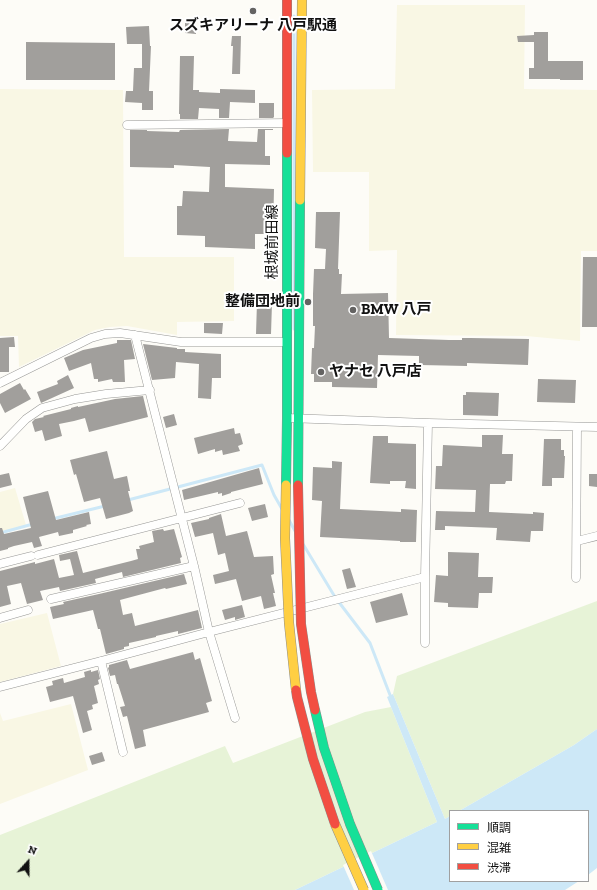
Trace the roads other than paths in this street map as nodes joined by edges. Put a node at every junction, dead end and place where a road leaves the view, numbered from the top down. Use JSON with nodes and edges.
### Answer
{"nodes":[{"id":1,"x":287,"y":0,"type":"edge"},
{"id":2,"x":302,"y":0,"type":"edge"},
{"id":3,"x":287,"y":123,"type":"junction"},
{"id":4,"x":127,"y":125,"type":"dead end"},
{"id":5,"x":135,"y":335,"type":"junction"},
{"id":6,"x":286,"y":342,"type":"junction"},
{"id":7,"x":0,"y":383,"type":"edge"},
{"id":8,"x":150,"y":390,"type":"junction"},
{"id":9,"x":287,"y":418,"type":"junction"},
{"id":10,"x":299,"y":419,"type":"junction"},
{"id":11,"x":428,"y":424,"type":"junction"},
{"id":12,"x":577,"y":427,"type":"junction"},
{"id":13,"x":597,"y":427,"type":"edge"},
{"id":14,"x":0,"y":446,"type":"edge"},
{"id":15,"x":240,"y":503,"type":"dead end"},
{"id":16,"x":182,"y":517,"type":"junction"},
{"id":17,"x":597,"y":536,"type":"edge"},
{"id":18,"x":577,"y":541,"type":"junction"},
{"id":19,"x":0,"y":564,"type":"edge"},
{"id":20,"x":194,"y":566,"type":"junction"},
{"id":21,"x":425,"y":577,"type":"junction"},
{"id":22,"x":576,"y":578,"type":"dead end"},
{"id":23,"x":51,"y":599,"type":"dead end"},
{"id":24,"x":28,"y":610,"type":"dead end"},
{"id":25,"x":0,"y":618,"type":"edge"},
{"id":26,"x":209,"y":632,"type":"junction"},
{"id":27,"x":425,"y":642,"type":"dead end"},
{"id":28,"x":101,"y":662,"type":"junction"},
{"id":29,"x":0,"y":687,"type":"edge"},
{"id":30,"x":235,"y":718,"type":"dead end"},
{"id":31,"x":123,"y":752,"type":"dead end"},
{"id":32,"x":364,"y":890,"type":"edge"},
{"id":33,"x":378,"y":890,"type":"edge"}],
"edges":[{"from":1,"to":3,"type":"street","name":"根城前田線"},
{"from":2,"to":10,"type":"street","name":"根城前田線"},
{"from":3,"to":4,"type":"street"},
{"from":3,"to":6,"type":"street","name":"根城前田線"},
{"from":5,"to":6,"type":"street"},
{"from":5,"to":7,"type":"street"},
{"from":5,"to":8,"type":"street"},
{"from":6,"to":9,"type":"street","name":"根城前田線"},
{"from":8,"to":14,"type":"street"},
{"from":8,"to":16,"type":"street"},
{"from":9,"to":10,"type":"street"},
{"from":9,"to":32,"type":"street","name":"根城前田線","bridge":true},
{"from":10,"to":11,"type":"street"},
{"from":10,"to":33,"type":"street","name":"根城前田線","bridge":true},
{"from":11,"to":12,"type":"street"},
{"from":11,"to":21,"type":"street"},
{"from":12,"to":13,"type":"street"},
{"from":12,"to":18,"type":"street"},
{"from":15,"to":16,"type":"street"},
{"from":16,"to":19,"type":"street"},
{"from":16,"to":20,"type":"street"},
{"from":17,"to":18,"type":"street"},
{"from":18,"to":22,"type":"street"},
{"from":20,"to":23,"type":"street"},
{"from":20,"to":26,"type":"street"},
{"from":21,"to":26,"type":"street"},
{"from":21,"to":27,"type":"street"},
{"from":24,"to":25,"type":"street"},
{"from":26,"to":28,"type":"street"},
{"from":26,"to":30,"type":"street"},
{"from":28,"to":29,"type":"street"},
{"from":28,"to":31,"type":"street"}]}
